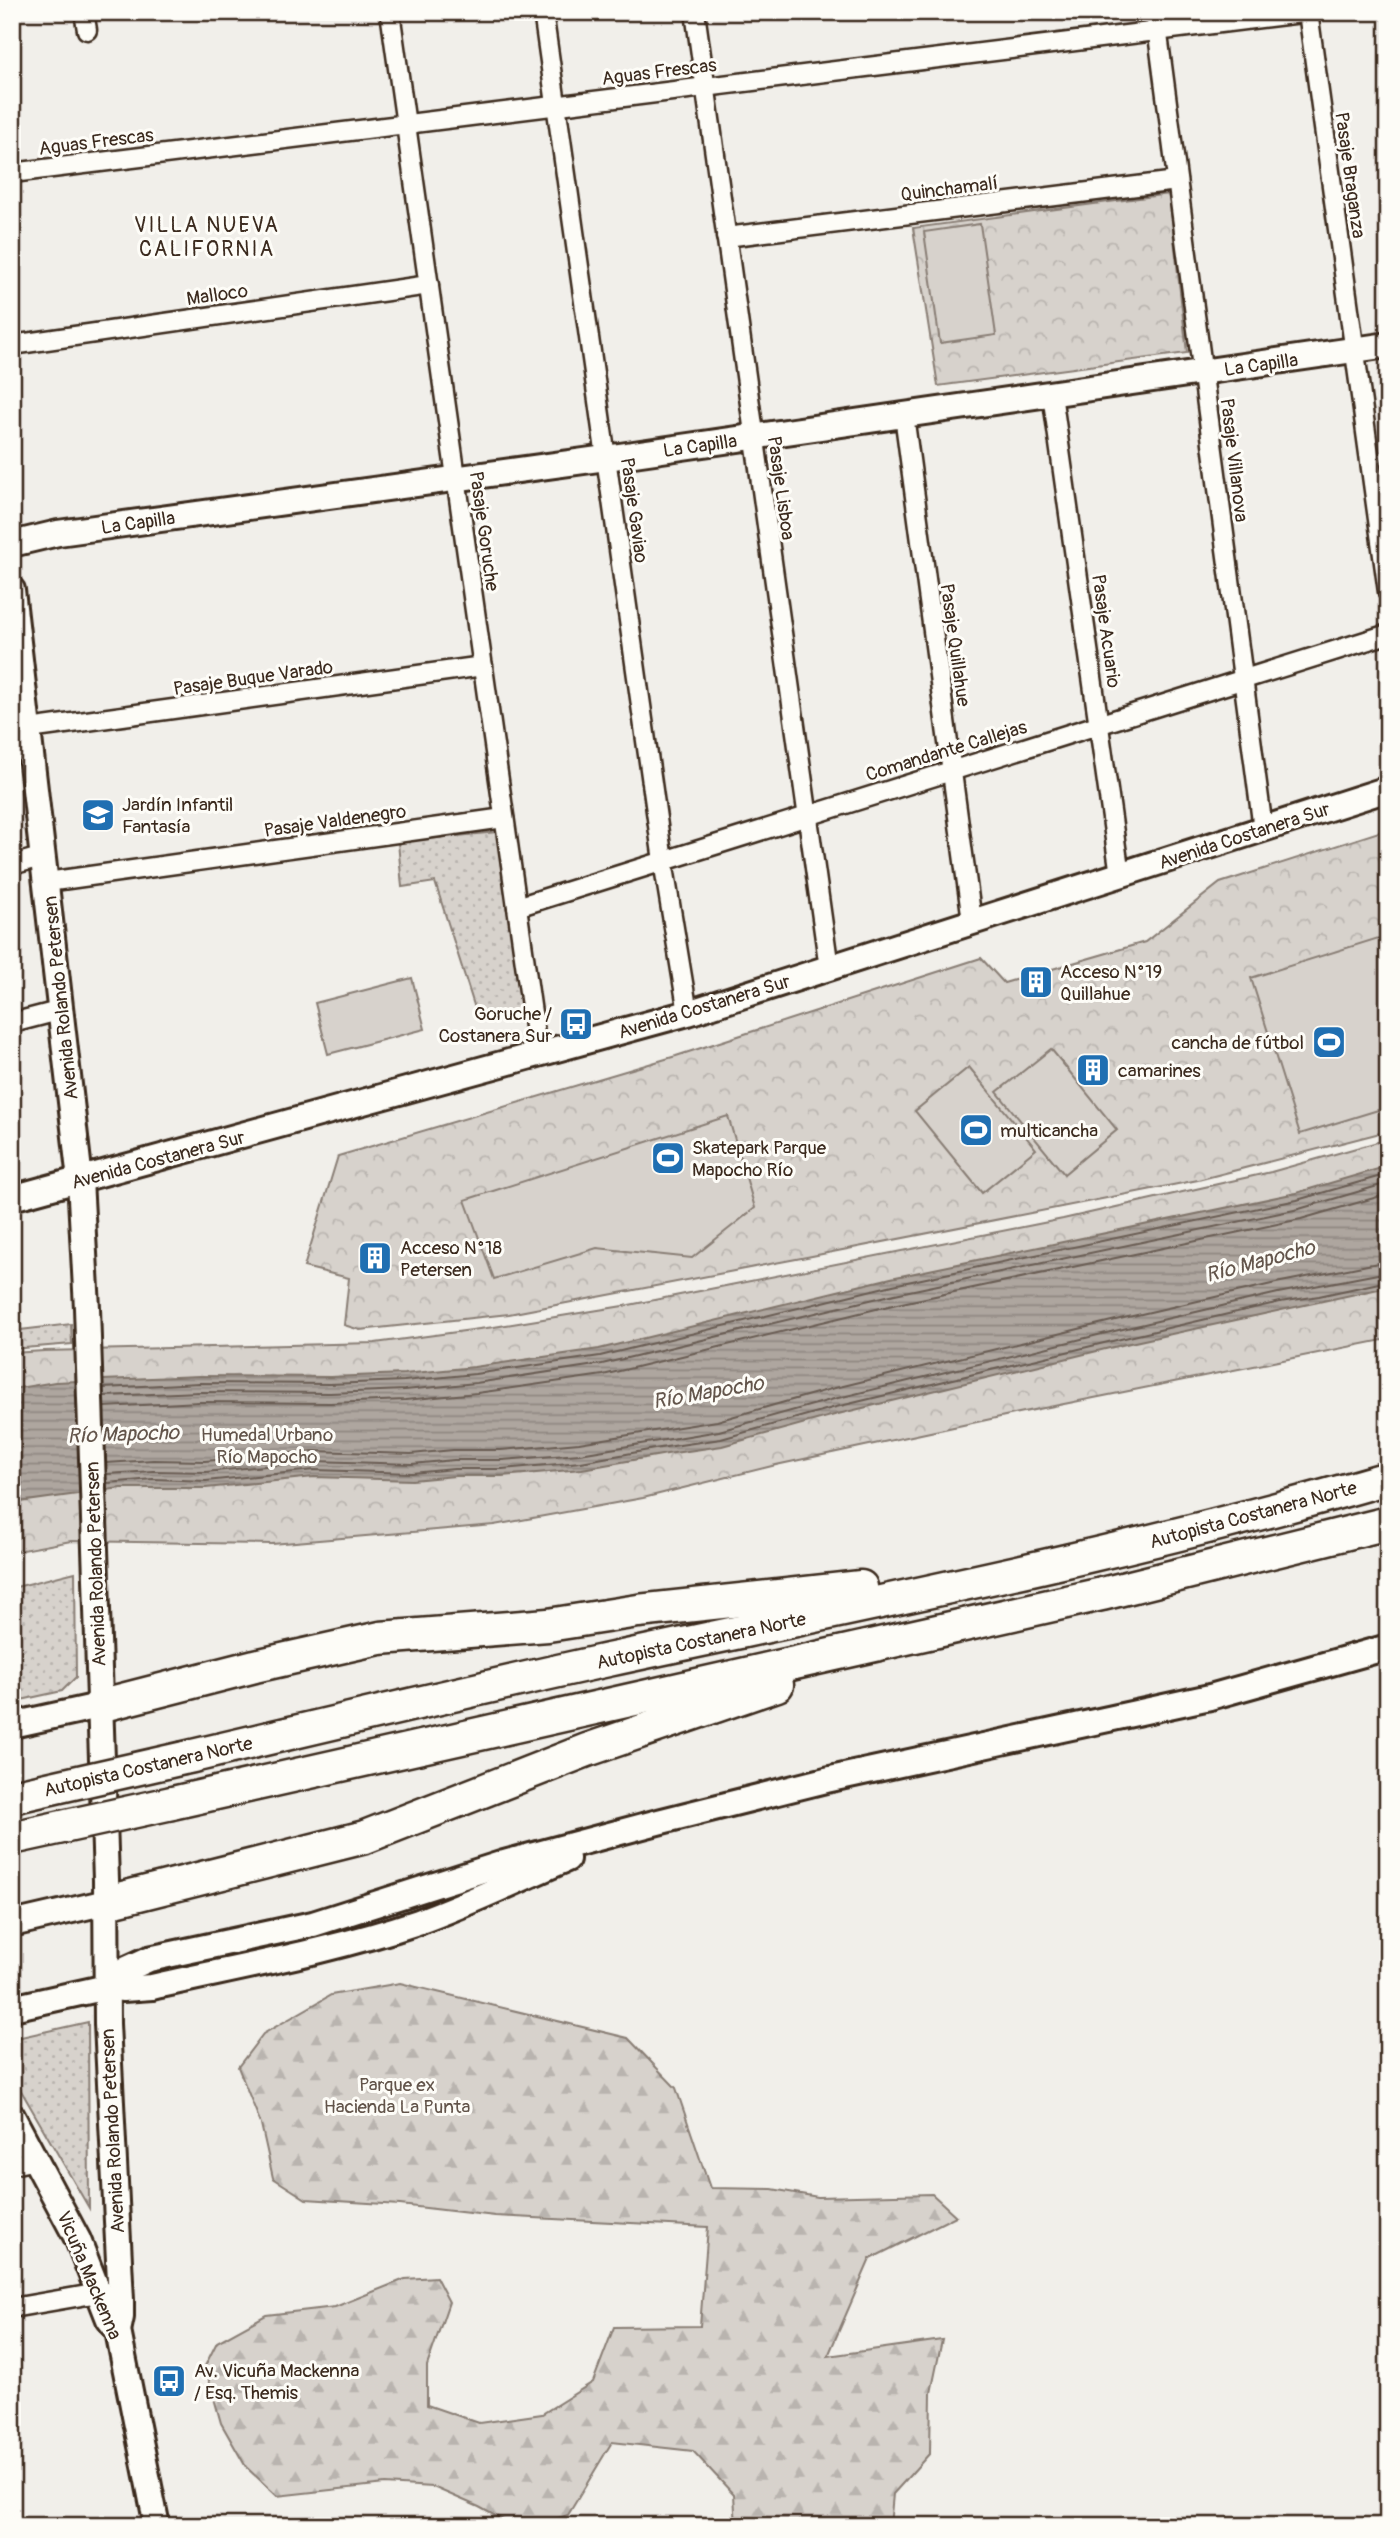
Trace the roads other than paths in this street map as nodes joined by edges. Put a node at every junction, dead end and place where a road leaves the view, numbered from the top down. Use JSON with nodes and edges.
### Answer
{"nodes":[{"id":1,"x":390,"y":12,"type":"edge"},
{"id":2,"x":543,"y":12,"type":"edge"},
{"id":3,"x":695,"y":12,"type":"edge"},
{"id":4,"x":1155,"y":12,"type":"edge"},
{"id":5,"x":1309,"y":12,"type":"edge"},
{"id":6,"x":1157,"y":31,"type":"junction"},
{"id":7,"x":705,"y":86,"type":"junction"},
{"id":8,"x":556,"y":105,"type":"junction"},
{"id":9,"x":406,"y":123,"type":"junction"},
{"id":10,"x":12,"y":173,"type":"edge"},
{"id":11,"x":1177,"y":181,"type":"junction"},
{"id":12,"x":726,"y":237,"type":"junction"},
{"id":13,"x":429,"y":285,"type":"junction"},
{"id":14,"x":12,"y":345,"type":"edge"},
{"id":15,"x":1388,"y":345,"type":"edge"},
{"id":16,"x":1353,"y":350,"type":"junction"},
{"id":17,"x":1202,"y":372,"type":"junction"},
{"id":18,"x":1052,"y":394,"type":"junction"},
{"id":19,"x":904,"y":415,"type":"junction"},
{"id":20,"x":754,"y":437,"type":"junction"},
{"id":21,"x":606,"y":458,"type":"junction"},
{"id":22,"x":456,"y":479,"type":"junction"},
{"id":23,"x":12,"y":544,"type":"edge"},
{"id":24,"x":12,"y":590,"type":"edge"},
{"id":25,"x":1388,"y":592,"type":"edge"},
{"id":26,"x":1388,"y":634,"type":"edge"},
{"id":27,"x":483,"y":666,"type":"junction"},
{"id":28,"x":1242,"y":679,"type":"junction"},
{"id":29,"x":23,"y":715,"type":"edge"},
{"id":30,"x":1098,"y":725,"type":"junction"},
{"id":31,"x":951,"y":769,"type":"junction"},
{"id":32,"x":1388,"y":789,"type":"edge"},
{"id":33,"x":806,"y":816,"type":"junction"},
{"id":34,"x":504,"y":818,"type":"junction"},
{"id":35,"x":1263,"y":829,"type":"junction"},
{"id":36,"x":44,"y":856,"type":"junction"},
{"id":37,"x":663,"y":861,"type":"junction"},
{"id":38,"x":12,"y":865,"type":"edge"},
{"id":39,"x":1120,"y":875,"type":"junction"},
{"id":40,"x":47,"y":882,"type":"junction"},
{"id":41,"x":517,"y":906,"type":"junction"},
{"id":42,"x":972,"y":921,"type":"junction"},
{"id":43,"x":829,"y":968,"type":"junction"},
{"id":44,"x":62,"y":1010,"type":"junction"},
{"id":45,"x":688,"y":1013,"type":"junction"},
{"id":46,"x":12,"y":1023,"type":"edge"},
{"id":47,"x":538,"y":1055,"type":"junction"},
{"id":48,"x":80,"y":1180,"type":"junction"},
{"id":49,"x":12,"y":1198,"type":"edge"},
{"id":50,"x":1388,"y":1478,"type":"edge"},
{"id":51,"x":1388,"y":1523,"type":"edge"},
{"id":52,"x":992,"y":1578,"type":"junction"},
{"id":53,"x":973,"y":1622,"type":"junction"},
{"id":54,"x":1388,"y":1647,"type":"edge"},
{"id":55,"x":99,"y":1706,"type":"junction"},
{"id":56,"x":12,"y":1725,"type":"edge"},
{"id":57,"x":12,"y":1797,"type":"edge"},
{"id":58,"x":12,"y":1838,"type":"edge"},
{"id":59,"x":107,"y":1902,"type":"junction"},
{"id":60,"x":12,"y":1924,"type":"edge"},
{"id":61,"x":107,"y":1987,"type":"junction"},
{"id":62,"x":12,"y":2008,"type":"edge"},
{"id":63,"x":12,"y":2116,"type":"edge"},
{"id":64,"x":24,"y":2163,"type":"edge"},
{"id":65,"x":99,"y":2292,"type":"junction"},
{"id":66,"x":12,"y":2308,"type":"edge"},
{"id":67,"x":118,"y":2331,"type":"junction"},
{"id":68,"x":157,"y":2526,"type":"edge"}],
"edges":[{"from":1,"to":9,"type":"street","name":"Pasaje Goruche"},
{"from":2,"to":8,"type":"street","name":"Pasaje Gaviao"},
{"from":3,"to":7,"type":"street","name":"Pasaje Lisboa"},
{"from":4,"to":6,"type":"street","name":"Pasaje Villanova"},
{"from":5,"to":6,"type":"street","name":"Aguas Frescas"},
{"from":5,"to":16,"type":"street","name":"Pasaje Braganza"},
{"from":6,"to":7,"type":"street","name":"Aguas Frescas"},
{"from":6,"to":11,"type":"street","name":"Pasaje Villanova"},
{"from":7,"to":8,"type":"street","name":"Aguas Frescas"},
{"from":7,"to":12,"type":"street","name":"Pasaje Lisboa"},
{"from":8,"to":9,"type":"street","name":"Aguas Frescas"},
{"from":8,"to":21,"type":"street","name":"Pasaje Gaviao"},
{"from":9,"to":10,"type":"street","name":"Aguas Frescas"},
{"from":9,"to":13,"type":"street","name":"Pasaje Goruche"},
{"from":11,"to":12,"type":"street","name":"Quinchamalí"},
{"from":11,"to":17,"type":"street","name":"Pasaje Villanova"},
{"from":12,"to":20,"type":"street","name":"Pasaje Lisboa"},
{"from":13,"to":14,"type":"street","name":"Malloco"},
{"from":13,"to":22,"type":"street","name":"Pasaje Goruche"},
{"from":15,"to":16,"type":"street","name":"La Capilla"},
{"from":16,"to":17,"type":"street","name":"La Capilla"},
{"from":16,"to":25,"type":"street","name":"Pasaje Braganza"},
{"from":17,"to":18,"type":"street","name":"La Capilla"},
{"from":17,"to":28,"type":"street","name":"Pasaje Villanova"},
{"from":18,"to":19,"type":"street","name":"La Capilla"},
{"from":18,"to":30,"type":"street","name":"Pasaje Acuario"},
{"from":19,"to":20,"type":"street","name":"La Capilla"},
{"from":19,"to":31,"type":"street","name":"Pasaje Quillahue"},
{"from":20,"to":21,"type":"street","name":"La Capilla"},
{"from":20,"to":33,"type":"street","name":"Pasaje Lisboa"},
{"from":21,"to":22,"type":"street","name":"La Capilla"},
{"from":21,"to":37,"type":"street","name":"Pasaje Gaviao"},
{"from":22,"to":23,"type":"street","name":"La Capilla"},
{"from":22,"to":27,"type":"street","name":"Pasaje Goruche"},
{"from":24,"to":29,"type":"street","name":"Avenida Rolando Petersen"},
{"from":26,"to":28,"type":"street","name":"Comandante Callejas"},
{"from":27,"to":29,"type":"street","name":"Pasaje Buque Varado"},
{"from":27,"to":34,"type":"street","name":"Pasaje Goruche"},
{"from":28,"to":30,"type":"street","name":"Comandante Callejas"},
{"from":28,"to":35,"type":"street","name":"Pasaje Villanova"},
{"from":29,"to":36,"type":"street","name":"Avenida Rolando Petersen"},
{"from":30,"to":31,"type":"street","name":"Comandante Callejas"},
{"from":30,"to":39,"type":"street","name":"Pasaje Acuario"},
{"from":31,"to":33,"type":"street","name":"Comandante Callejas"},
{"from":31,"to":42,"type":"street","name":"Pasaje Quillahue"},
{"from":32,"to":35,"type":"street","name":"Avenida Costanera Sur"},
{"from":33,"to":37,"type":"street","name":"Comandante Callejas"},
{"from":33,"to":43,"type":"street","name":"Pasaje Lisboa"},
{"from":34,"to":40,"type":"street","name":"Pasaje Valdenegro"},
{"from":34,"to":41,"type":"street","name":"Pasaje Goruche"},
{"from":35,"to":39,"type":"street","name":"Avenida Costanera Sur"},
{"from":36,"to":38,"type":"street"},
{"from":36,"to":40,"type":"street","name":"Avenida Rolando Petersen"},
{"from":37,"to":41,"type":"street","name":"Comandante Callejas"},
{"from":37,"to":45,"type":"street","name":"Pasaje Gaviao"},
{"from":39,"to":42,"type":"street","name":"Avenida Costanera Sur"},
{"from":40,"to":44,"type":"street","name":"Avenida Rolando Petersen"},
{"from":41,"to":47,"type":"street","name":"Pasaje Goruche"},
{"from":42,"to":43,"type":"street","name":"Avenida Costanera Sur"},
{"from":43,"to":45,"type":"street","name":"Avenida Costanera Sur"},
{"from":44,"to":46,"type":"street"},
{"from":44,"to":48,"type":"street","name":"Avenida Rolando Petersen"},
{"from":45,"to":47,"type":"street","name":"Avenida Costanera Sur"},
{"from":47,"to":48,"type":"street","name":"Avenida Costanera Sur"},
{"from":48,"to":49,"type":"street","name":"Avenida Costanera Sur"},
{"from":48,"to":55,"type":"street","name":"Avenida Rolando Petersen"},
{"from":50,"to":52,"type":"highway","name":"Autopista Costanera Norte"},
{"from":51,"to":53,"type":"highway","name":"Autopista Costanera Norte"},
{"from":52,"to":55,"type":"highway"},
{"from":52,"to":57,"type":"highway","name":"Autopista Costanera Norte","bridge":true},
{"from":53,"to":58,"type":"highway","name":"Autopista Costanera Norte","bridge":true},
{"from":53,"to":59,"type":"highway"},
{"from":54,"to":61,"type":"street"},
{"from":55,"to":56,"type":"street"},
{"from":55,"to":59,"type":"street","name":"Avenida Rolando Petersen"},
{"from":59,"to":60,"type":"street"},
{"from":59,"to":61,"type":"street","name":"Avenida Rolando Petersen"},
{"from":61,"to":62,"type":"street"},
{"from":61,"to":67,"type":"street","name":"Avenida Rolando Petersen"},
{"from":63,"to":64,"type":"street","name":"Vicuña Mackenna"},
{"from":64,"to":65,"type":"street","name":"Vicuña Mackenna"},
{"from":65,"to":66,"type":"street"},
{"from":65,"to":67,"type":"street","name":"Vicuña Mackenna"},
{"from":67,"to":68,"type":"street","name":"Vicuña Mackenna"}]}
